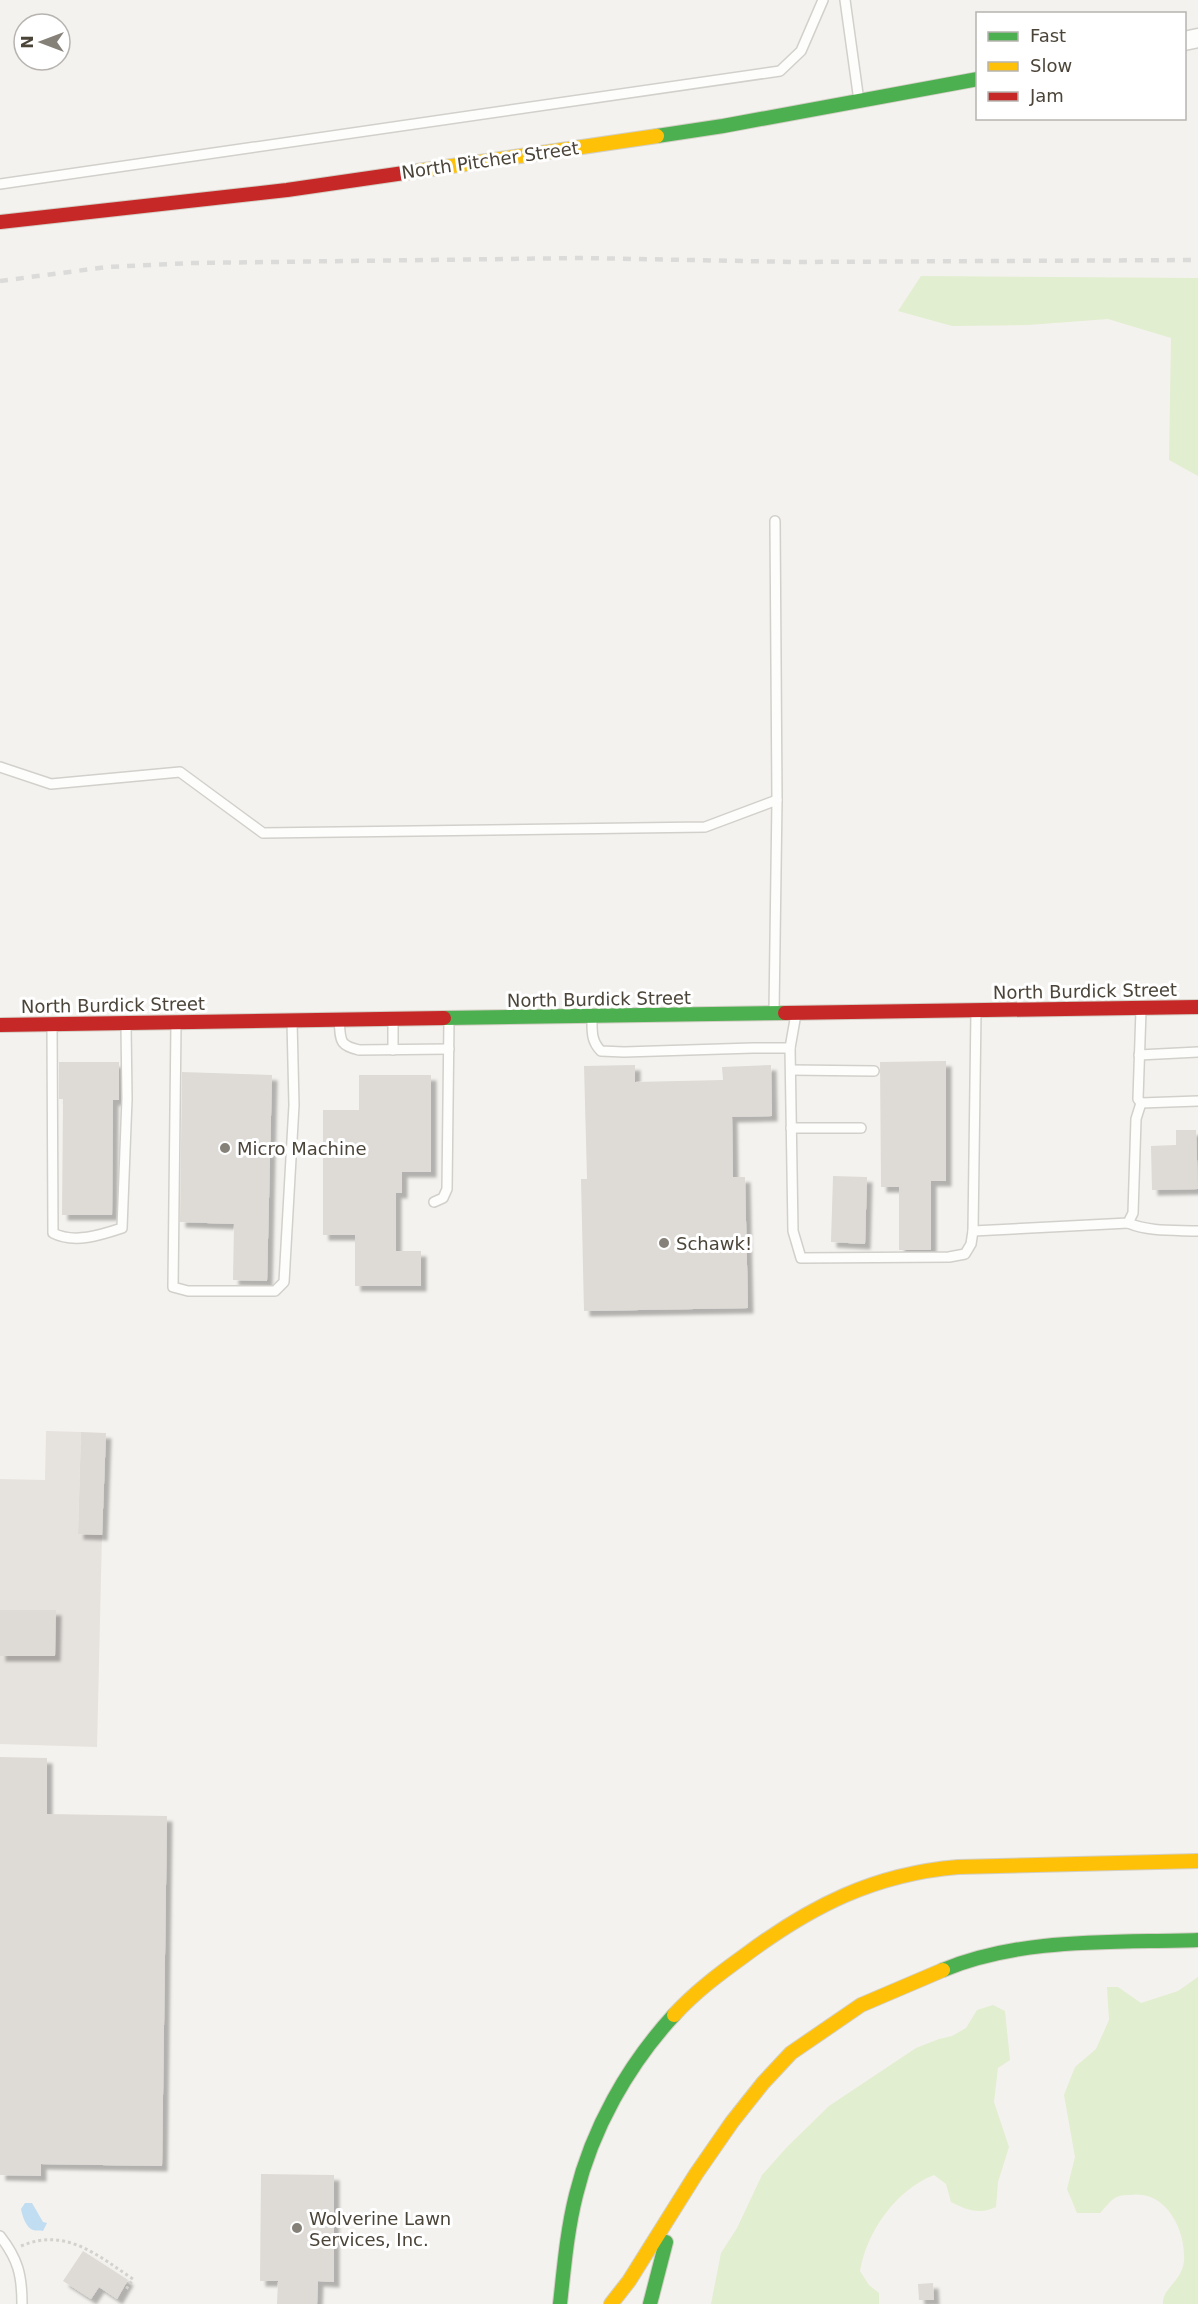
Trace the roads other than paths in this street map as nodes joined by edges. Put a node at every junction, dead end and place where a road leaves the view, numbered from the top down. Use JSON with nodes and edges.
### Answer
{"nodes":[{"id":1,"x":823,"y":0,"type":"edge"},
{"id":2,"x":845,"y":0,"type":"edge"},
{"id":3,"x":976,"y":79,"type":"edge"},
{"id":4,"x":859,"y":100,"type":"junction"},
{"id":5,"x":0,"y":184,"type":"edge"},
{"id":6,"x":0,"y":222,"type":"edge"},
{"id":7,"x":775,"y":521,"type":"dead end"},
{"id":8,"x":0,"y":767,"type":"edge"},
{"id":9,"x":777,"y":801,"type":"junction"},
{"id":10,"x":1141,"y":1007,"type":"junction"},
{"id":11,"x":1198,"y":1007,"type":"edge"},
{"id":12,"x":976,"y":1011,"type":"junction"},
{"id":13,"x":774,"y":1014,"type":"junction"},
{"id":14,"x":796,"y":1014,"type":"junction"},
{"id":15,"x":592,"y":1017,"type":"junction"},
{"id":16,"x":393,"y":1019,"type":"junction"},
{"id":17,"x":449,"y":1019,"type":"junction"},
{"id":18,"x":339,"y":1020,"type":"junction"},
{"id":19,"x":292,"y":1021,"type":"junction"},
{"id":20,"x":176,"y":1022,"type":"junction"},
{"id":21,"x":126,"y":1023,"type":"junction"},
{"id":22,"x":51,"y":1024,"type":"junction"},
{"id":23,"x":0,"y":1025,"type":"edge"},
{"id":24,"x":790,"y":1048,"type":"junction"},
{"id":25,"x":449,"y":1049,"type":"junction"},
{"id":26,"x":393,"y":1050,"type":"junction"},
{"id":27,"x":1198,"y":1052,"type":"edge"},
{"id":28,"x":1139,"y":1054,"type":"junction"},
{"id":29,"x":791,"y":1070,"type":"junction"},
{"id":30,"x":874,"y":1071,"type":"dead end"},
{"id":31,"x":1198,"y":1101,"type":"edge"},
{"id":32,"x":1141,"y":1103,"type":"junction"},
{"id":33,"x":791,"y":1128,"type":"junction"},
{"id":34,"x":861,"y":1128,"type":"dead end"},
{"id":35,"x":434,"y":1202,"type":"dead end"},
{"id":36,"x":1128,"y":1223,"type":"junction"},
{"id":37,"x":973,"y":1231,"type":"junction"},
{"id":38,"x":1198,"y":1231,"type":"edge"},
{"id":39,"x":1198,"y":1861,"type":"edge"},
{"id":40,"x":1198,"y":1940,"type":"edge"},
{"id":41,"x":684,"y":2196,"type":"junction"},
{"id":42,"x":0,"y":2236,"type":"edge"},
{"id":43,"x":553,"y":2301,"type":"edge"},
{"id":44,"x":22,"y":2304,"type":"edge"},
{"id":45,"x":611,"y":2304,"type":"edge"},
{"id":46,"x":650,"y":2304,"type":"edge"}],
"edges":[{"from":1,"to":5,"type":"lane"},
{"from":2,"to":4,"type":"lane"},
{"from":3,"to":4,"type":"main road","name":"North Pitcher Street"},
{"from":4,"to":6,"type":"main road","name":"North Pitcher Street"},
{"from":7,"to":9,"type":"lane"},
{"from":8,"to":9,"type":"lane"},
{"from":9,"to":13,"type":"lane"},
{"from":10,"to":11,"type":"main road","name":"North Burdick Street"},
{"from":10,"to":12,"type":"main road","name":"North Burdick Street"},
{"from":10,"to":28,"type":"lane"},
{"from":12,"to":14,"type":"main road","name":"North Burdick Street"},
{"from":12,"to":37,"type":"lane"},
{"from":13,"to":14,"type":"main road","name":"North Burdick Street"},
{"from":13,"to":15,"type":"main road","name":"North Burdick Street"},
{"from":14,"to":24,"type":"lane"},
{"from":15,"to":17,"type":"main road","name":"North Burdick Street"},
{"from":15,"to":24,"type":"lane"},
{"from":16,"to":17,"type":"main road","name":"North Burdick Street"},
{"from":16,"to":18,"type":"main road","name":"North Burdick Street"},
{"from":16,"to":26,"type":"lane"},
{"from":17,"to":25,"type":"lane"},
{"from":18,"to":19,"type":"main road","name":"North Burdick Street"},
{"from":18,"to":26,"type":"lane"},
{"from":19,"to":20,"type":"main road","name":"North Burdick Street"},
{"from":19,"to":20,"type":"lane"},
{"from":20,"to":21,"type":"main road","name":"North Burdick Street"},
{"from":21,"to":22,"type":"main road","name":"North Burdick Street"},
{"from":21,"to":22,"type":"lane"},
{"from":22,"to":23,"type":"main road","name":"North Burdick Street"},
{"from":24,"to":29,"type":"lane"},
{"from":25,"to":26,"type":"lane"},
{"from":25,"to":35,"type":"lane"},
{"from":27,"to":28,"type":"lane"},
{"from":28,"to":32,"type":"lane"},
{"from":29,"to":30,"type":"lane"},
{"from":29,"to":33,"type":"lane"},
{"from":31,"to":32,"type":"lane"},
{"from":32,"to":36,"type":"lane"},
{"from":33,"to":34,"type":"lane"},
{"from":33,"to":37,"type":"lane"},
{"from":36,"to":37,"type":"lane"},
{"from":36,"to":38,"type":"lane"},
{"from":39,"to":43,"type":"main road"},
{"from":40,"to":41,"type":"main road"},
{"from":41,"to":45,"type":"main road"},
{"from":41,"to":46,"type":"main road"},
{"from":42,"to":44,"type":"lane"}]}
